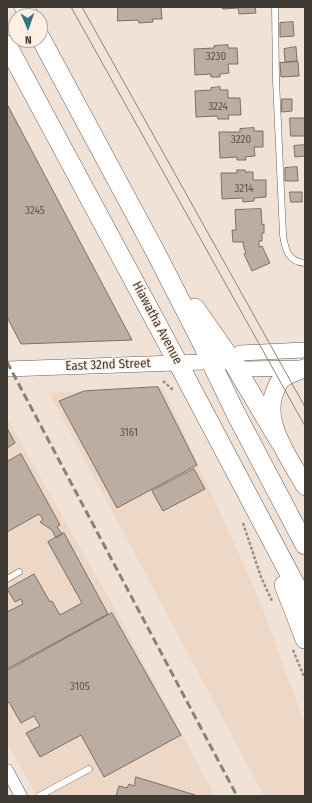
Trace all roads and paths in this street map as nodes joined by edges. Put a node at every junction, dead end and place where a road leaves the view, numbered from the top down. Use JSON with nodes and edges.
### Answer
{"nodes":[{"id":1,"x":274,"y":7,"type":"edge"},
{"id":2,"x":7,"y":45,"type":"edge"},
{"id":3,"x":46,"y":48,"type":"edge"},
{"id":4,"x":155,"y":251,"type":"junction"},
{"id":5,"x":305,"y":263,"type":"edge"},
{"id":6,"x":305,"y":350,"type":"edge"},
{"id":7,"x":232,"y":361,"type":"junction"},
{"id":8,"x":210,"y":362,"type":"junction"},
{"id":9,"x":178,"y":363,"type":"junction"},
{"id":10,"x":305,"y":368,"type":"edge"},
{"id":11,"x":7,"y":369,"type":"edge"},
{"id":12,"x":163,"y":381,"type":"dead end"},
{"id":13,"x":176,"y":393,"type":"dead end"},
{"id":14,"x":280,"y":442,"type":"junction"},
{"id":15,"x":305,"y":486,"type":"edge"},
{"id":16,"x":246,"y":509,"type":"junction"},
{"id":17,"x":305,"y":545,"type":"edge"},
{"id":18,"x":19,"y":572,"type":"dead end"},
{"id":19,"x":7,"y":579,"type":"edge"},
{"id":20,"x":305,"y":603,"type":"edge"},
{"id":21,"x":274,"y":606,"type":"dead end"},
{"id":22,"x":299,"y":644,"type":"edge"},
{"id":23,"x":305,"y":679,"type":"edge"},
{"id":24,"x":88,"y":769,"type":"dead end"},
{"id":25,"x":7,"y":770,"type":"edge"},
{"id":26,"x":18,"y":795,"type":"edge"},
{"id":27,"x":39,"y":796,"type":"edge"}],
"edges":[{"from":1,"to":5,"type":"lane"},
{"from":2,"to":9,"type":"highway","name":"Hiawatha Avenue"},
{"from":3,"to":4,"type":"highway"},
{"from":4,"to":7,"type":"highway"},
{"from":4,"to":8,"type":"highway"},
{"from":6,"to":7,"type":"street","name":"East 32nd Street"},
{"from":7,"to":8,"type":"street","name":"East 32nd Street"},
{"from":7,"to":10,"type":"street","name":"East 32nd Street"},
{"from":7,"to":14,"type":"highway"},
{"from":8,"to":9,"type":"street","name":"East 32nd Street"},
{"from":8,"to":17,"type":"highway"},
{"from":9,"to":11,"type":"street","name":"East 32nd Street"},
{"from":9,"to":16,"type":"highway","name":"Hiawatha Avenue"},
{"from":10,"to":14,"type":"main road"},
{"from":12,"to":13,"type":"path"},
{"from":14,"to":15,"type":"main road"},
{"from":16,"to":20,"type":"highway","name":"Hiawatha Avenue"},
{"from":16,"to":21,"type":"path"},
{"from":16,"to":22,"type":"highway"},
{"from":18,"to":19,"type":"lane"},
{"from":22,"to":23,"type":"path"},
{"from":24,"to":27,"type":"lane"},
{"from":25,"to":26,"type":"street"}]}
